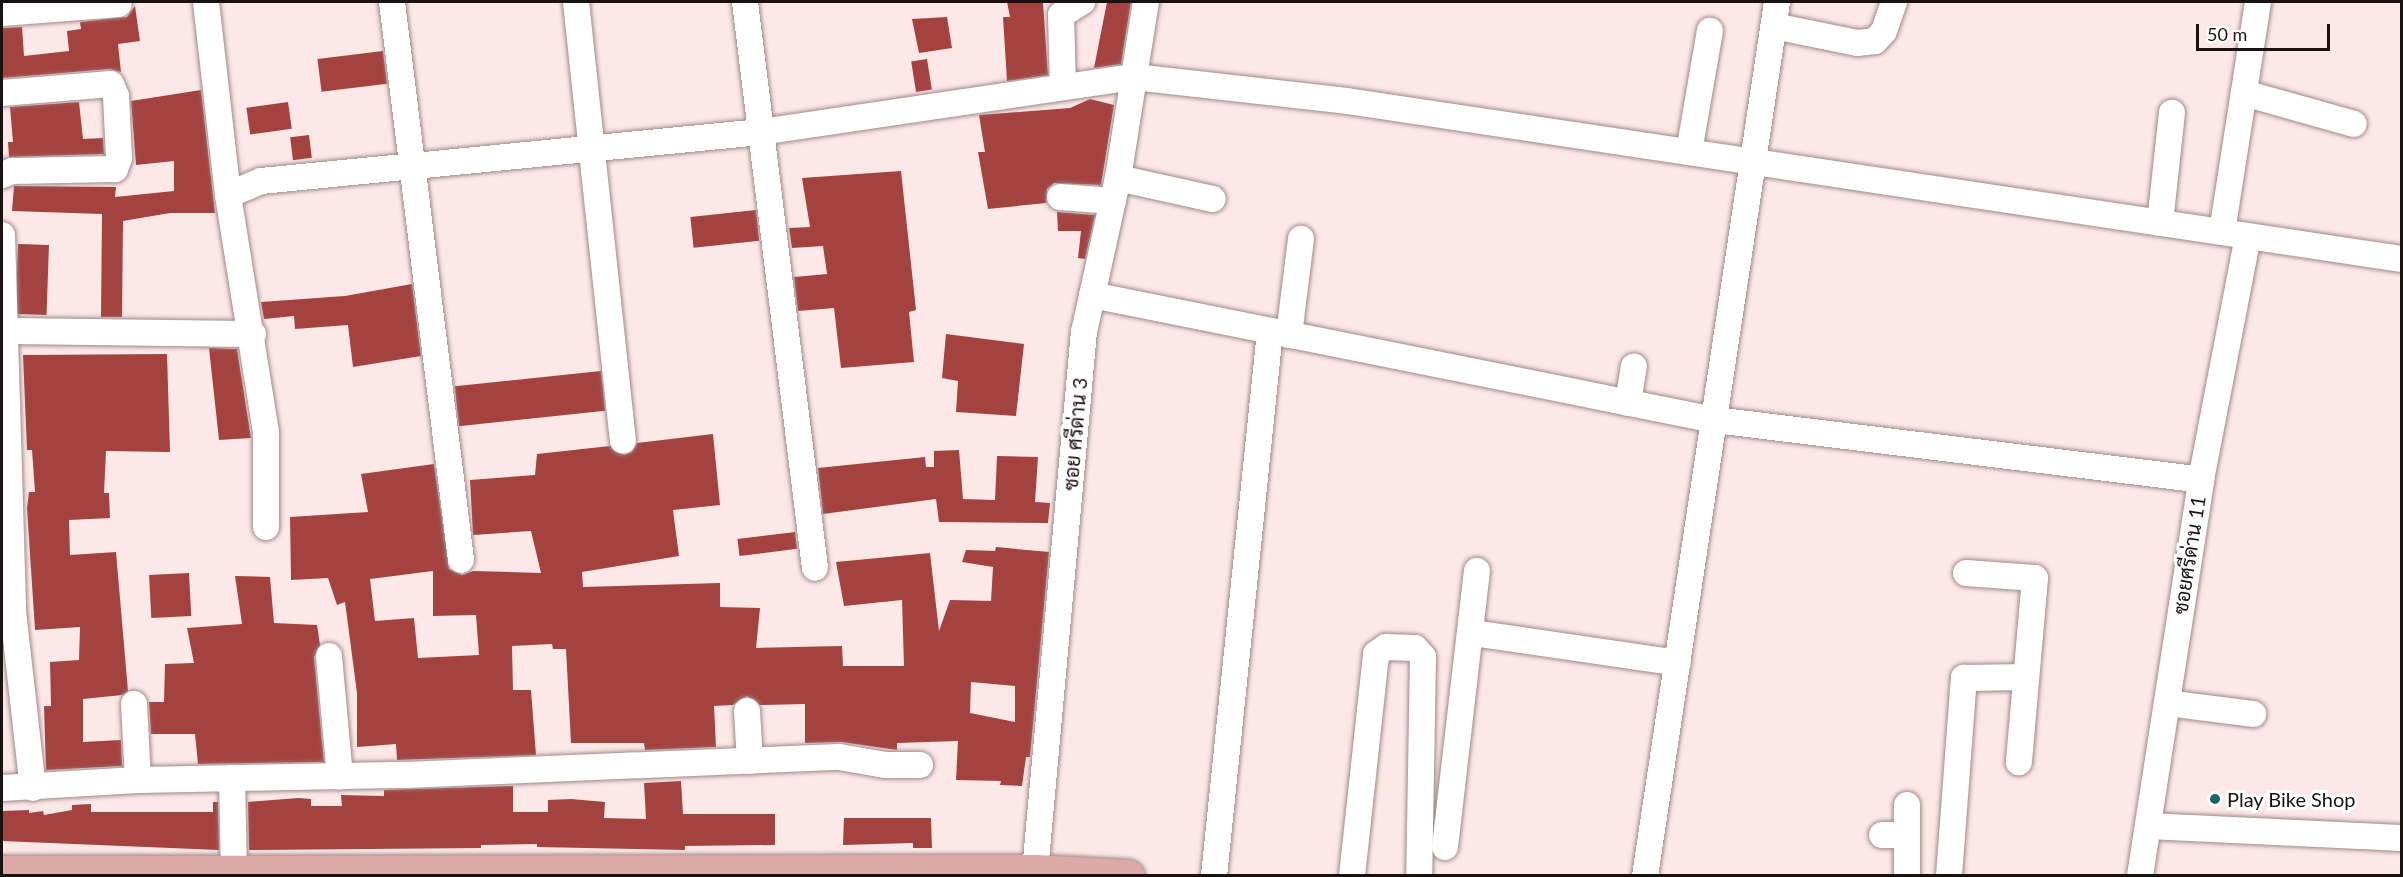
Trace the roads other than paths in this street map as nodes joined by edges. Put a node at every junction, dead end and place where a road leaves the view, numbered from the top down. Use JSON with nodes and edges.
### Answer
{"nodes":[{"id":1,"x":206,"y":2,"type":"edge"},
{"id":2,"x":392,"y":2,"type":"edge"},
{"id":3,"x":576,"y":2,"type":"edge"},
{"id":4,"x":745,"y":2,"type":"edge"},
{"id":5,"x":1082,"y":2,"type":"edge"},
{"id":6,"x":1146,"y":2,"type":"edge"},
{"id":7,"x":1894,"y":2,"type":"edge"},
{"id":8,"x":2258,"y":2,"type":"edge"},
{"id":9,"x":119,"y":4,"type":"dead end"},
{"id":10,"x":2,"y":13,"type":"edge"},
{"id":11,"x":1776,"y":14,"type":"edge"},
{"id":12,"x":1710,"y":31,"type":"dead end"},
{"id":13,"x":1134,"y":77,"type":"junction"},
{"id":14,"x":1064,"y":87,"type":"junction"},
{"id":15,"x":2,"y":93,"type":"edge"},
{"id":16,"x":2244,"y":93,"type":"junction"},
{"id":17,"x":2172,"y":112,"type":"dead end"},
{"id":18,"x":2354,"y":124,"type":"dead end"},
{"id":19,"x":761,"y":132,"type":"junction"},
{"id":20,"x":595,"y":148,"type":"junction"},
{"id":21,"x":1689,"y":152,"type":"junction"},
{"id":22,"x":1754,"y":162,"type":"junction"},
{"id":23,"x":412,"y":166,"type":"junction"},
{"id":24,"x":2,"y":175,"type":"edge"},
{"id":25,"x":1116,"y":190,"type":"junction"},
{"id":26,"x":228,"y":195,"type":"junction"},
{"id":27,"x":1060,"y":197,"type":"dead end"},
{"id":28,"x":1213,"y":199,"type":"dead end"},
{"id":29,"x":2160,"y":223,"type":"junction"},
{"id":30,"x":2222,"y":232,"type":"junction"},
{"id":31,"x":2,"y":235,"type":"edge"},
{"id":32,"x":2248,"y":236,"type":"junction"},
{"id":33,"x":1301,"y":239,"type":"dead end"},
{"id":34,"x":2402,"y":259,"type":"edge"},
{"id":35,"x":3,"y":293,"type":"edge"},
{"id":36,"x":1092,"y":295,"type":"junction"},
{"id":37,"x":5,"y":331,"type":"junction"},
{"id":38,"x":1280,"y":333,"type":"junction"},
{"id":39,"x":253,"y":334,"type":"junction"},
{"id":40,"x":1631,"y":385,"type":"junction"},
{"id":41,"x":1688,"y":397,"type":"dead end"},
{"id":42,"x":5,"y":401,"type":"edge"},
{"id":43,"x":1715,"y":420,"type":"junction"},
{"id":44,"x":623,"y":440,"type":"dead end"},
{"id":45,"x":2201,"y":480,"type":"junction"},
{"id":46,"x":266,"y":527,"type":"dead end"},
{"id":47,"x":461,"y":561,"type":"dead end"},
{"id":48,"x":815,"y":568,"type":"dead end"},
{"id":49,"x":1477,"y":571,"type":"dead end"},
{"id":50,"x":1966,"y":573,"type":"dead end"},
{"id":51,"x":1473,"y":633,"type":"junction"},
{"id":52,"x":329,"y":656,"type":"dead end"},
{"id":53,"x":1678,"y":663,"type":"junction"},
{"id":54,"x":2026,"y":677,"type":"junction"},
{"id":55,"x":2167,"y":703,"type":"junction"},
{"id":56,"x":134,"y":704,"type":"dead end"},
{"id":57,"x":747,"y":711,"type":"dead end"},
{"id":58,"x":2253,"y":714,"type":"dead end"},
{"id":59,"x":750,"y":761,"type":"junction"},
{"id":60,"x":2019,"y":762,"type":"dead end"},
{"id":61,"x":920,"y":765,"type":"dead end"},
{"id":62,"x":340,"y":776,"type":"junction"},
{"id":63,"x":232,"y":778,"type":"junction"},
{"id":64,"x":138,"y":780,"type":"junction"},
{"id":65,"x":2,"y":788,"type":"edge"},
{"id":66,"x":33,"y":788,"type":"junction"},
{"id":67,"x":1907,"y":805,"type":"dead end"},
{"id":68,"x":2148,"y":826,"type":"junction"},
{"id":69,"x":2402,"y":838,"type":"edge"},
{"id":70,"x":1445,"y":847,"type":"dead end"},
{"id":71,"x":1035,"y":871,"type":"junction"},
{"id":72,"x":2,"y":872,"type":"edge"},
{"id":73,"x":234,"y":872,"type":"junction"},
{"id":74,"x":1128,"y":876,"type":"edge"},
{"id":75,"x":1214,"y":876,"type":"edge"},
{"id":76,"x":1352,"y":876,"type":"edge"},
{"id":77,"x":1419,"y":876,"type":"edge"},
{"id":78,"x":1645,"y":876,"type":"edge"},
{"id":79,"x":1907,"y":876,"type":"edge"},
{"id":80,"x":1949,"y":876,"type":"edge"},
{"id":81,"x":2140,"y":876,"type":"edge"}],
"edges":[{"from":1,"to":26,"type":"street"},
{"from":2,"to":23,"type":"street"},
{"from":3,"to":20,"type":"street"},
{"from":4,"to":19,"type":"street"},
{"from":5,"to":14,"type":"street"},
{"from":6,"to":13,"type":"street","name":"ซอย ศรีด่าน 3"},
{"from":7,"to":11,"type":"street"},
{"from":8,"to":16,"type":"street"},
{"from":9,"to":10,"type":"street"},
{"from":11,"to":22,"type":"street"},
{"from":12,"to":21,"type":"street"},
{"from":13,"to":14,"type":"street"},
{"from":13,"to":21,"type":"street"},
{"from":13,"to":25,"type":"street","name":"ซอย ศรีด่าน 3"},
{"from":14,"to":19,"type":"street"},
{"from":15,"to":24,"type":"street"},
{"from":16,"to":18,"type":"street"},
{"from":16,"to":30,"type":"street"},
{"from":17,"to":29,"type":"street"},
{"from":19,"to":20,"type":"street"},
{"from":19,"to":48,"type":"street"},
{"from":20,"to":23,"type":"street"},
{"from":20,"to":44,"type":"street"},
{"from":21,"to":22,"type":"street"},
{"from":22,"to":29,"type":"street"},
{"from":22,"to":43,"type":"street"},
{"from":23,"to":26,"type":"street"},
{"from":23,"to":47,"type":"street"},
{"from":25,"to":27,"type":"street"},
{"from":25,"to":28,"type":"street"},
{"from":25,"to":36,"type":"street","name":"ซอย ศรีด่าน 3"},
{"from":26,"to":39,"type":"street"},
{"from":29,"to":30,"type":"street"},
{"from":30,"to":32,"type":"street"},
{"from":31,"to":35,"type":"street"},
{"from":32,"to":34,"type":"street"},
{"from":32,"to":45,"type":"street","name":"ซอยศรีด่าน 11"},
{"from":33,"to":38,"type":"street"},
{"from":35,"to":37,"type":"street"},
{"from":36,"to":38,"type":"street"},
{"from":36,"to":71,"type":"street","name":"ซอย ศรีด่าน 3"},
{"from":37,"to":39,"type":"street"},
{"from":37,"to":42,"type":"street"},
{"from":38,"to":40,"type":"street"},
{"from":38,"to":75,"type":"street"},
{"from":39,"to":46,"type":"street"},
{"from":40,"to":41,"type":"street"},
{"from":40,"to":43,"type":"street"},
{"from":42,"to":66,"type":"street"},
{"from":43,"to":45,"type":"street"},
{"from":43,"to":53,"type":"street"},
{"from":45,"to":55,"type":"street","name":"ซอยศรีด่าน 11"},
{"from":49,"to":51,"type":"street"},
{"from":50,"to":54,"type":"street"},
{"from":51,"to":53,"type":"street"},
{"from":51,"to":70,"type":"street"},
{"from":52,"to":62,"type":"street"},
{"from":53,"to":78,"type":"street"},
{"from":54,"to":60,"type":"street"},
{"from":54,"to":80,"type":"street"},
{"from":55,"to":58,"type":"street"},
{"from":55,"to":68,"type":"street","name":"ซอยศรีด่าน 11"},
{"from":56,"to":64,"type":"street"},
{"from":57,"to":59,"type":"street"},
{"from":59,"to":61,"type":"street"},
{"from":59,"to":62,"type":"street"},
{"from":62,"to":63,"type":"street"},
{"from":63,"to":64,"type":"street"},
{"from":63,"to":73,"type":"street"},
{"from":64,"to":66,"type":"street"},
{"from":65,"to":66,"type":"street"},
{"from":67,"to":79,"type":"street"},
{"from":68,"to":69,"type":"street"},
{"from":68,"to":81,"type":"street","name":"ซอยศรีด่าน 11"},
{"from":71,"to":73,"type":"main road"},
{"from":71,"to":74,"type":"main road"},
{"from":72,"to":73,"type":"main road"},
{"from":76,"to":77,"type":"street"}]}
